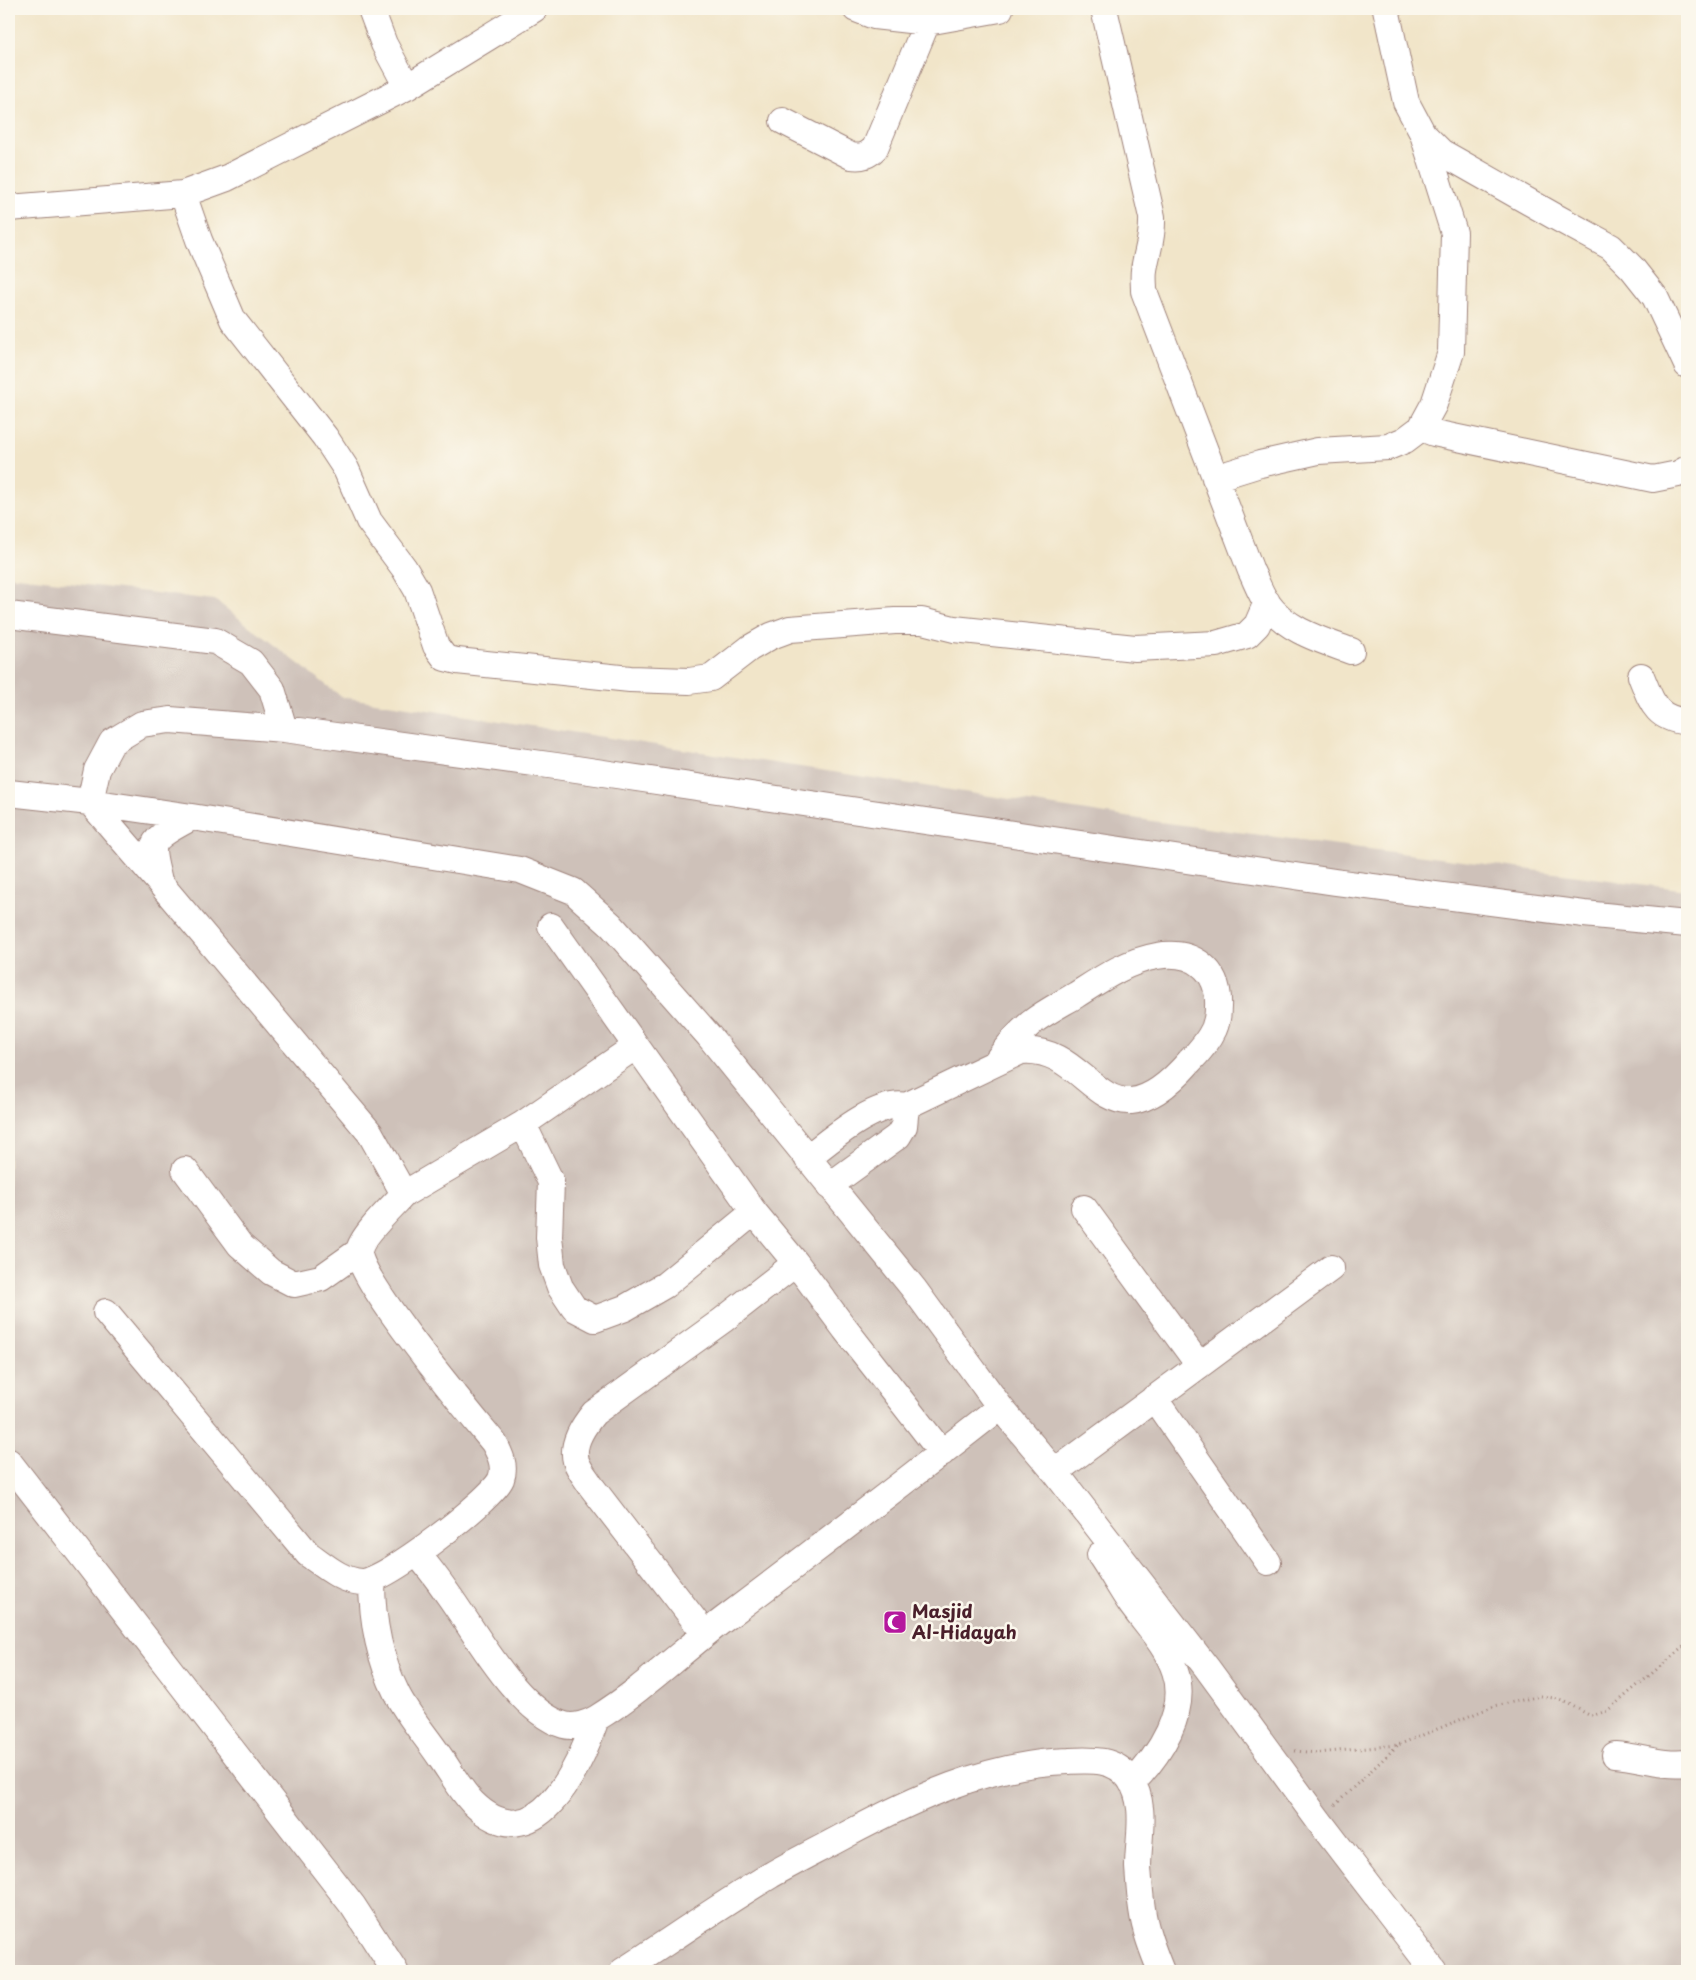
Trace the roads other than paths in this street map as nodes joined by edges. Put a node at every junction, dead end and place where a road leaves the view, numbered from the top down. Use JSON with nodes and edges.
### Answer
{"nodes":[{"id":1,"x":371,"y":9,"type":"edge"},
{"id":2,"x":534,"y":9,"type":"edge"},
{"id":3,"x":856,"y":9,"type":"edge"},
{"id":4,"x":1000,"y":9,"type":"edge"},
{"id":5,"x":1104,"y":9,"type":"edge"},
{"id":6,"x":1386,"y":9,"type":"edge"},
{"id":7,"x":927,"y":22,"type":"junction"},
{"id":8,"x":407,"y":87,"type":"junction"},
{"id":9,"x":782,"y":120,"type":"dead end"},
{"id":10,"x":1423,"y":134,"type":"junction"},
{"id":11,"x":184,"y":194,"type":"junction"},
{"id":12,"x":9,"y":208,"type":"edge"},
{"id":13,"x":1687,"y":365,"type":"edge"},
{"id":14,"x":1421,"y":428,"type":"junction"},
{"id":15,"x":1687,"y":469,"type":"edge"},
{"id":16,"x":1215,"y":478,"type":"junction"},
{"id":17,"x":1267,"y":602,"type":"junction"},
{"id":18,"x":9,"y":615,"type":"edge"},
{"id":19,"x":1351,"y":652,"type":"dead end"},
{"id":20,"x":1641,"y":676,"type":"dead end"},
{"id":21,"x":1687,"y":722,"type":"edge"},
{"id":22,"x":284,"y":728,"type":"junction"},
{"id":23,"x":9,"y":793,"type":"edge"},
{"id":24,"x":90,"y":802,"type":"junction"},
{"id":25,"x":192,"y":817,"type":"junction"},
{"id":26,"x":159,"y":882,"type":"junction"},
{"id":27,"x":1687,"y":924,"type":"edge"},
{"id":28,"x":550,"y":926,"type":"dead end"},
{"id":29,"x":636,"y":1046,"type":"junction"},
{"id":30,"x":996,"y":1062,"type":"junction"},
{"id":31,"x":906,"y":1106,"type":"junction"},
{"id":32,"x":523,"y":1124,"type":"junction"},
{"id":33,"x":807,"y":1158,"type":"junction"},
{"id":34,"x":184,"y":1170,"type":"dead end"},
{"id":35,"x":829,"y":1186,"type":"junction"},
{"id":36,"x":404,"y":1194,"type":"junction"},
{"id":37,"x":1084,"y":1208,"type":"dead end"},
{"id":38,"x":754,"y":1212,"type":"junction"},
{"id":39,"x":359,"y":1250,"type":"junction"},
{"id":40,"x":796,"y":1263,"type":"junction"},
{"id":41,"x":1331,"y":1268,"type":"dead end"},
{"id":42,"x":106,"y":1312,"type":"dead end"},
{"id":43,"x":1199,"y":1365,"type":"junction"},
{"id":44,"x":1154,"y":1398,"type":"junction"},
{"id":45,"x":1000,"y":1407,"type":"junction"},
{"id":46,"x":942,"y":1453,"type":"junction"},
{"id":47,"x":9,"y":1462,"type":"edge"},
{"id":48,"x":1055,"y":1472,"type":"junction"},
{"id":49,"x":1078,"y":1502,"type":"junction"},
{"id":50,"x":416,"y":1553,"type":"junction"},
{"id":51,"x":1268,"y":1562,"type":"dead end"},
{"id":52,"x":372,"y":1581,"type":"junction"},
{"id":53,"x":705,"y":1634,"type":"junction"},
{"id":54,"x":596,"y":1719,"type":"junction"},
{"id":55,"x":1615,"y":1755,"type":"dead end"},
{"id":56,"x":1687,"y":1763,"type":"edge"},
{"id":57,"x":1132,"y":1783,"type":"junction"},
{"id":58,"x":395,"y":1971,"type":"edge"},
{"id":59,"x":623,"y":1971,"type":"edge"},
{"id":60,"x":1161,"y":1971,"type":"edge"},
{"id":61,"x":1434,"y":1971,"type":"edge"}],
"edges":[{"from":1,"to":8,"type":"street"},
{"from":2,"to":8,"type":"street"},
{"from":3,"to":7,"type":"street"},
{"from":4,"to":7,"type":"street"},
{"from":5,"to":16,"type":"street"},
{"from":6,"to":10,"type":"street"},
{"from":7,"to":9,"type":"street"},
{"from":8,"to":11,"type":"street"},
{"from":10,"to":13,"type":"street"},
{"from":10,"to":14,"type":"street"},
{"from":11,"to":12,"type":"street"},
{"from":11,"to":17,"type":"street"},
{"from":14,"to":15,"type":"street"},
{"from":14,"to":16,"type":"street"},
{"from":16,"to":17,"type":"street"},
{"from":17,"to":19,"type":"street"},
{"from":18,"to":22,"type":"street"},
{"from":20,"to":21,"type":"street"},
{"from":22,"to":24,"type":"street"},
{"from":22,"to":27,"type":"street"},
{"from":23,"to":24,"type":"street"},
{"from":24,"to":25,"type":"street"},
{"from":24,"to":26,"type":"street"},
{"from":25,"to":26,"type":"street"},
{"from":25,"to":33,"type":"street"},
{"from":26,"to":36,"type":"street"},
{"from":28,"to":29,"type":"street"},
{"from":29,"to":32,"type":"street"},
{"from":29,"to":38,"type":"street"},
{"from":30,"to":30,"type":"street"},
{"from":30,"to":31,"type":"street"},
{"from":31,"to":33,"type":"street"},
{"from":31,"to":35,"type":"street"},
{"from":32,"to":36,"type":"street"},
{"from":32,"to":38,"type":"street"},
{"from":33,"to":35,"type":"street"},
{"from":34,"to":39,"type":"street"},
{"from":35,"to":45,"type":"street"},
{"from":36,"to":39,"type":"street"},
{"from":37,"to":43,"type":"street"},
{"from":38,"to":40,"type":"street"},
{"from":39,"to":50,"type":"street"},
{"from":40,"to":46,"type":"street"},
{"from":40,"to":53,"type":"street"},
{"from":41,"to":43,"type":"street"},
{"from":42,"to":52,"type":"street"},
{"from":43,"to":44,"type":"street"},
{"from":44,"to":48,"type":"street"},
{"from":44,"to":51,"type":"street"},
{"from":45,"to":46,"type":"street"},
{"from":45,"to":48,"type":"street"},
{"from":46,"to":53,"type":"street"},
{"from":47,"to":58,"type":"street"},
{"from":48,"to":49,"type":"street"},
{"from":49,"to":57,"type":"street"},
{"from":49,"to":61,"type":"street"},
{"from":50,"to":52,"type":"street"},
{"from":50,"to":54,"type":"street"},
{"from":52,"to":54,"type":"street"},
{"from":53,"to":54,"type":"street"},
{"from":55,"to":56,"type":"street"},
{"from":57,"to":59,"type":"street"},
{"from":57,"to":60,"type":"street"}]}
